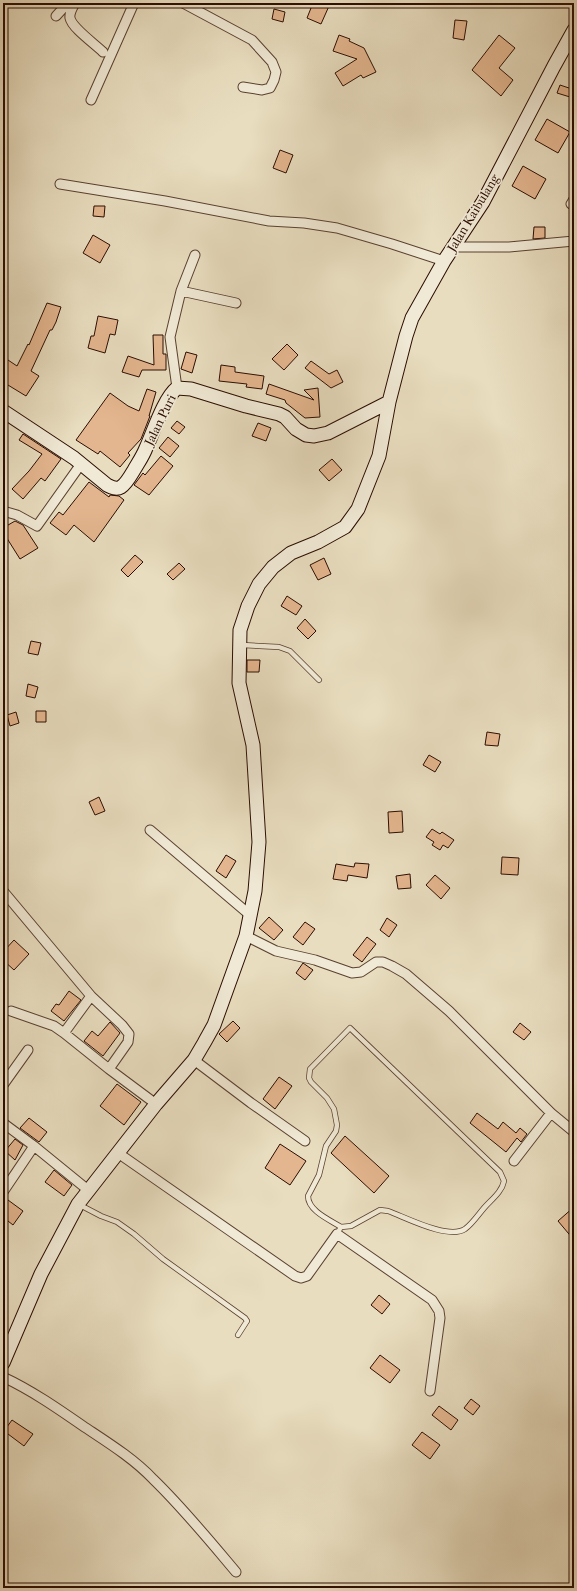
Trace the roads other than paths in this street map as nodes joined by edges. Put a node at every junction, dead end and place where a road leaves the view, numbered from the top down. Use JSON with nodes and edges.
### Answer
{"nodes":[{"id":1,"x":68,"y":3,"type":"edge"},
{"id":2,"x":76,"y":3,"type":"edge"},
{"id":3,"x":134,"y":3,"type":"edge"},
{"id":4,"x":183,"y":3,"type":"edge"},
{"id":5,"x":56,"y":16,"type":"dead end"},
{"id":6,"x":573,"y":35,"type":"edge"},
{"id":7,"x":103,"y":52,"type":"dead end"},
{"id":8,"x":243,"y":87,"type":"dead end"},
{"id":9,"x":91,"y":100,"type":"dead end"},
{"id":10,"x":60,"y":184,"type":"dead end"},
{"id":11,"x":574,"y":241,"type":"edge"},
{"id":12,"x":453,"y":247,"type":"junction"},
{"id":13,"x":195,"y":255,"type":"dead end"},
{"id":14,"x":444,"y":261,"type":"junction"},
{"id":15,"x":181,"y":291,"type":"junction"},
{"id":16,"x":236,"y":303,"type":"dead end"},
{"id":17,"x":177,"y":388,"type":"junction"},
{"id":18,"x":389,"y":402,"type":"junction"},
{"id":19,"x":3,"y":411,"type":"edge"},
{"id":20,"x":81,"y":464,"type":"junction"},
{"id":21,"x":3,"y":511,"type":"edge"},
{"id":22,"x":240,"y":645,"type":"junction"},
{"id":23,"x":319,"y":680,"type":"dead end"},
{"id":24,"x":150,"y":830,"type":"dead end"},
{"id":25,"x":4,"y":897,"type":"edge"},
{"id":26,"x":250,"y":915,"type":"junction"},
{"id":27,"x":246,"y":936,"type":"junction"},
{"id":28,"x":91,"y":996,"type":"junction"},
{"id":29,"x":11,"y":1011,"type":"dead end"},
{"id":30,"x":64,"y":1033,"type":"junction"},
{"id":31,"x":28,"y":1050,"type":"dead end"},
{"id":32,"x":194,"y":1060,"type":"junction"},
{"id":33,"x":109,"y":1069,"type":"junction"},
{"id":34,"x":3,"y":1085,"type":"edge"},
{"id":35,"x":156,"y":1104,"type":"junction"},
{"id":36,"x":551,"y":1113,"type":"junction"},
{"id":37,"x":3,"y":1123,"type":"edge"},
{"id":38,"x":574,"y":1132,"type":"edge"},
{"id":39,"x":305,"y":1141,"type":"dead end"},
{"id":40,"x":34,"y":1146,"type":"junction"},
{"id":41,"x":118,"y":1153,"type":"junction"},
{"id":42,"x":514,"y":1161,"type":"dead end"},
{"id":43,"x":88,"y":1190,"type":"junction"},
{"id":44,"x":3,"y":1192,"type":"edge"},
{"id":45,"x":78,"y":1204,"type":"junction"},
{"id":46,"x":339,"y":1231,"type":"junction"},
{"id":47,"x":238,"y":1335,"type":"dead end"},
{"id":48,"x":3,"y":1363,"type":"edge"},
{"id":49,"x":3,"y":1377,"type":"edge"},
{"id":50,"x":430,"y":1391,"type":"dead end"},
{"id":51,"x":236,"y":1572,"type":"dead end"}],
"edges":[{"from":1,"to":5,"type":"street"},
{"from":2,"to":7,"type":"street"},
{"from":3,"to":9,"type":"street"},
{"from":4,"to":8,"type":"street"},
{"from":6,"to":12,"type":"street","name":"Jalan Kaibulang"},
{"from":10,"to":14,"type":"street"},
{"from":11,"to":12,"type":"street"},
{"from":12,"to":14,"type":"street","name":"Jalan Kaibulang"},
{"from":13,"to":15,"type":"street"},
{"from":14,"to":18,"type":"street","name":"Jalan Kaibulang"},
{"from":15,"to":16,"type":"street"},
{"from":15,"to":17,"type":"street"},
{"from":17,"to":18,"type":"street","name":"Jalan Puri"},
{"from":17,"to":20,"type":"street","name":"Jalan Puri"},
{"from":18,"to":22,"type":"street","name":"Jalan Kaibulang"},
{"from":19,"to":20,"type":"street","name":"Jalan Puri"},
{"from":20,"to":21,"type":"street"},
{"from":22,"to":23,"type":"lane"},
{"from":22,"to":26,"type":"street","name":"Jalan Kaibulang"},
{"from":24,"to":26,"type":"street"},
{"from":25,"to":28,"type":"street"},
{"from":26,"to":27,"type":"street","name":"Jalan Kaibulang"},
{"from":27,"to":32,"type":"street","name":"Jalan Kaibulang"},
{"from":27,"to":36,"type":"street"},
{"from":28,"to":30,"type":"street"},
{"from":28,"to":33,"type":"street"},
{"from":29,"to":30,"type":"street"},
{"from":30,"to":33,"type":"street"},
{"from":31,"to":34,"type":"street"},
{"from":32,"to":35,"type":"street","name":"Jalan Kaibulang"},
{"from":32,"to":39,"type":"street"},
{"from":33,"to":35,"type":"street"},
{"from":35,"to":41,"type":"street","name":"Jalan Kaibulang"},
{"from":36,"to":38,"type":"street"},
{"from":36,"to":42,"type":"street"},
{"from":37,"to":40,"type":"street"},
{"from":40,"to":43,"type":"street"},
{"from":40,"to":44,"type":"street"},
{"from":41,"to":43,"type":"street","name":"Jalan Kaibulang"},
{"from":41,"to":46,"type":"street"},
{"from":43,"to":45,"type":"street","name":"Jalan Kaibulang"},
{"from":45,"to":47,"type":"lane"},
{"from":45,"to":48,"type":"street","name":"Jalan Kaibulang"},
{"from":46,"to":46,"type":"lane"},
{"from":46,"to":50,"type":"street"},
{"from":49,"to":51,"type":"street"}]}
